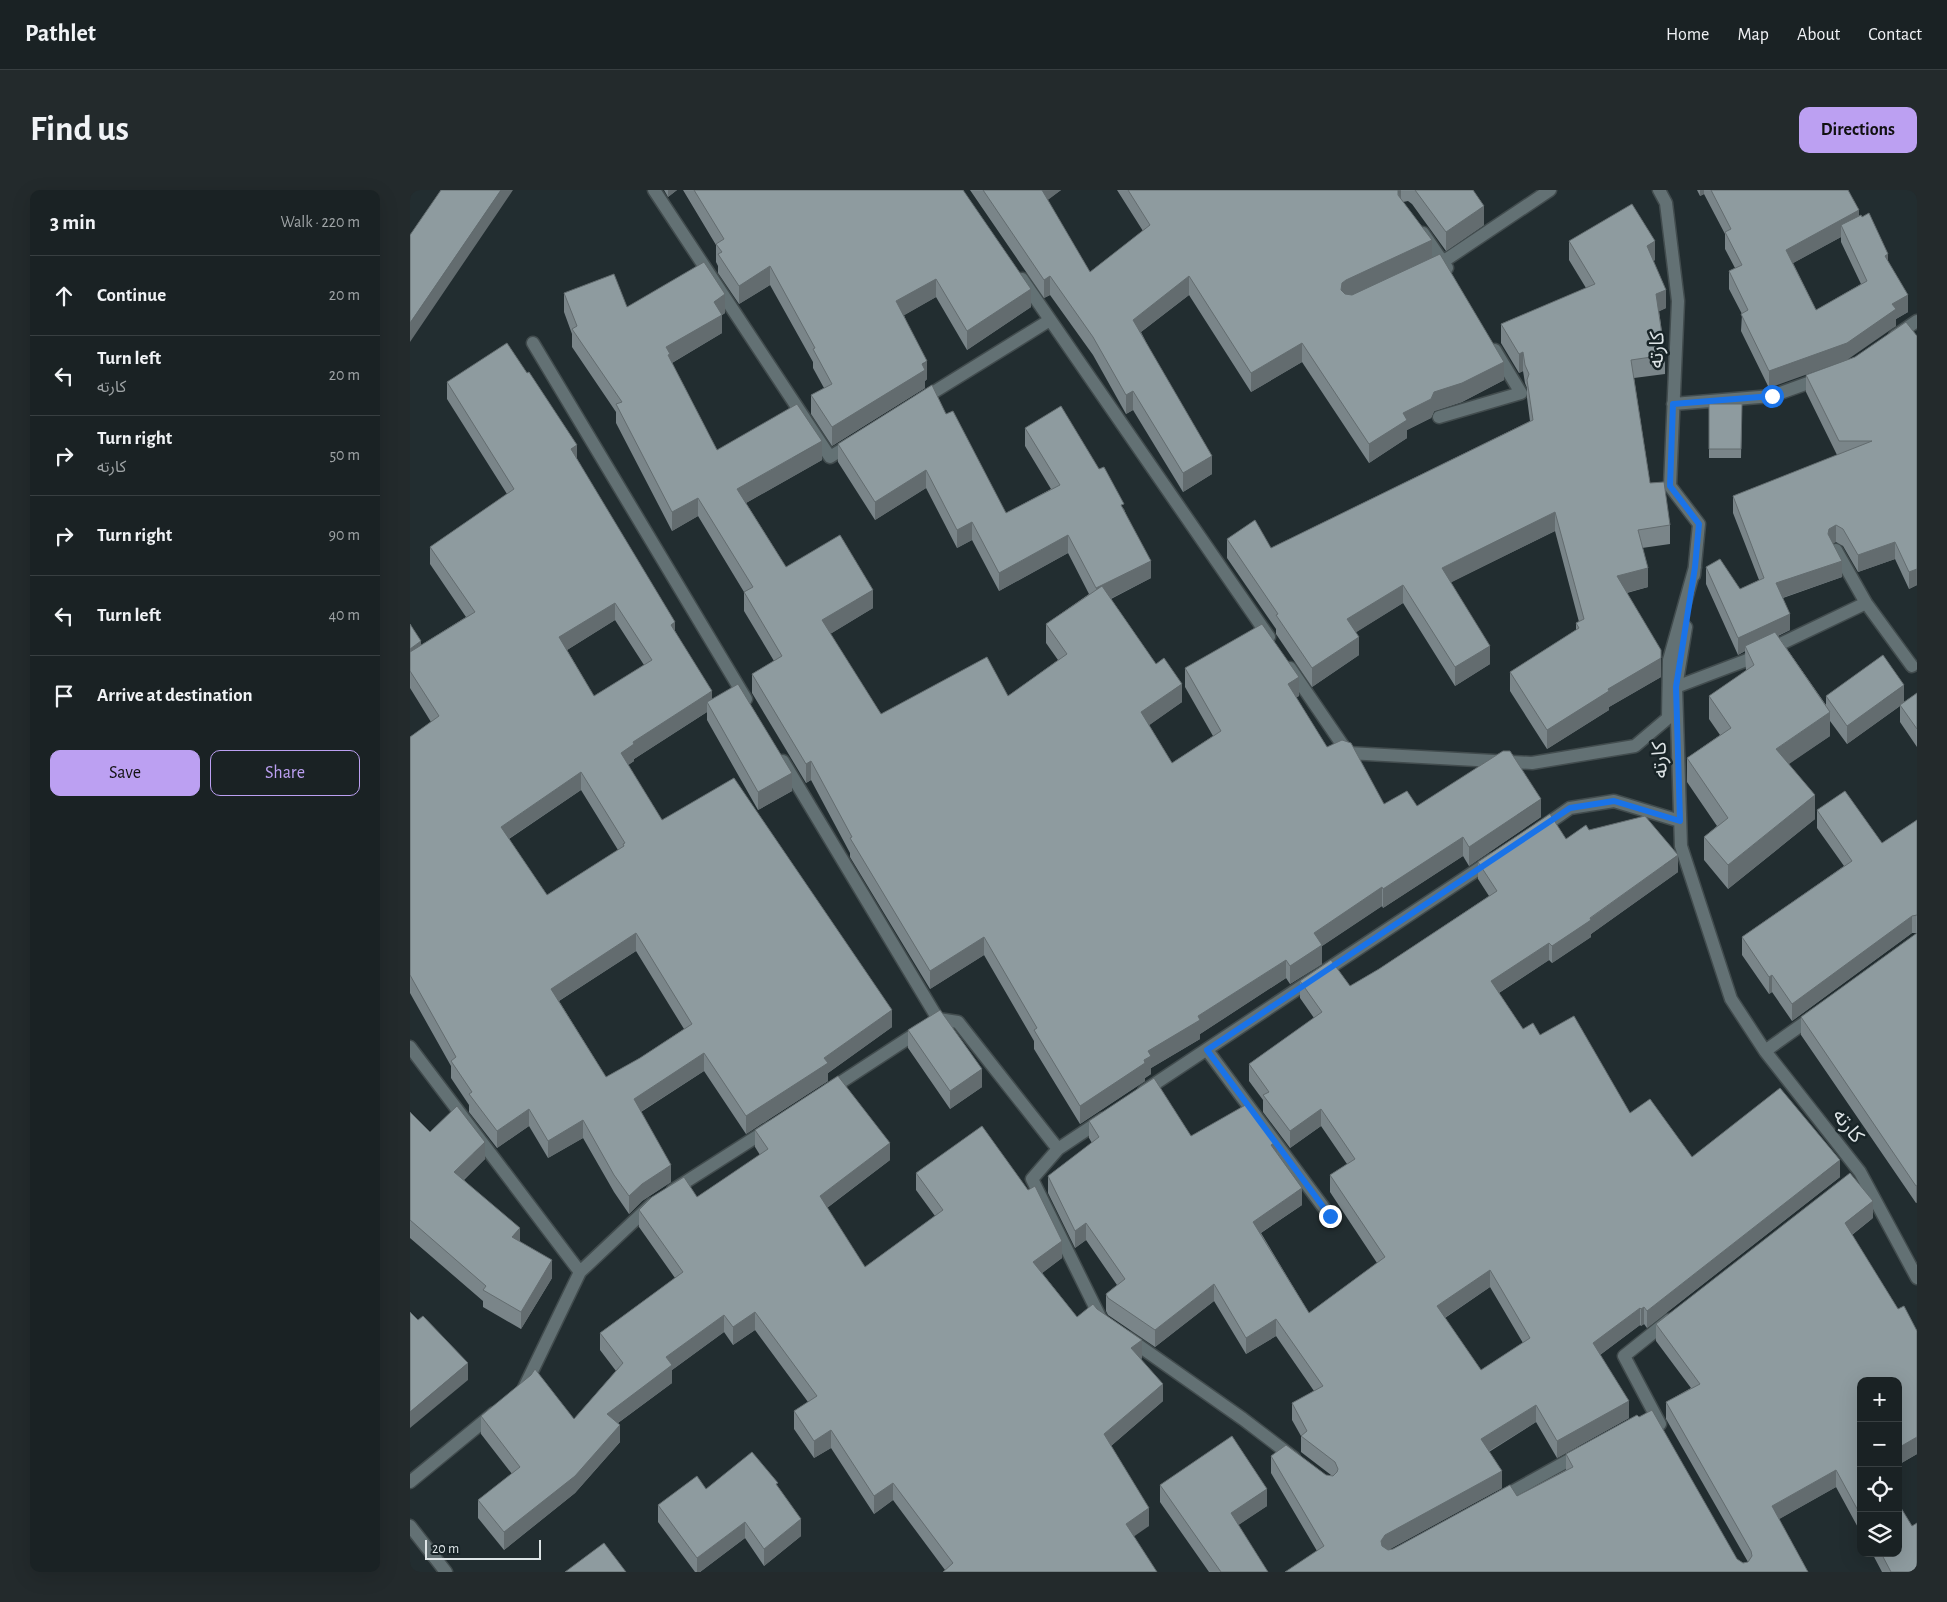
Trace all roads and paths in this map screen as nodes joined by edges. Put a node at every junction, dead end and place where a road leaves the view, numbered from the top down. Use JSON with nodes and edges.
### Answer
{"nodes":[{"id":1,"x":654,"y":190,"type":"edge"},
{"id":2,"x":1550,"y":190,"type":"edge"},
{"id":3,"x":1659,"y":190,"type":"edge"},
{"id":4,"x":1416,"y":224,"type":"edge"},
{"id":5,"x":1444,"y":262,"type":"junction"},
{"id":6,"x":1427,"y":270,"type":"edge"},
{"id":7,"x":1016,"y":271,"type":"edge"},
{"id":8,"x":1454,"y":278,"type":"edge"},
{"id":9,"x":1050,"y":320,"type":"junction"},
{"id":10,"x":1917,"y":321,"type":"edge"},
{"id":11,"x":1488,"y":336,"type":"edge"},
{"id":12,"x":1886,"y":342,"type":"edge"},
{"id":13,"x":533,"y":343,"type":"dead end"},
{"id":14,"x":1833,"y":373,"type":"edge"},
{"id":15,"x":1673,"y":404,"type":"junction"},
{"id":16,"x":911,"y":406,"type":"edge"},
{"id":17,"x":1438,"y":417,"type":"dead end"},
{"id":18,"x":862,"y":437,"type":"edge"},
{"id":19,"x":1836,"y":550,"type":"edge"},
{"id":20,"x":1695,"y":567,"type":"junction"},
{"id":21,"x":1866,"y":603,"type":"junction"},
{"id":22,"x":1912,"y":666,"type":"dead end"},
{"id":23,"x":1676,"y":687,"type":"junction"},
{"id":24,"x":753,"y":711,"type":"edge"},
{"id":25,"x":779,"y":754,"type":"edge"},
{"id":26,"x":1680,"y":821,"type":"junction"},
{"id":27,"x":1529,"y":836,"type":"edge"},
{"id":28,"x":1504,"y":852,"type":"edge"},
{"id":29,"x":1821,"y":1010,"type":"edge"},
{"id":30,"x":938,"y":1019,"type":"junction"},
{"id":31,"x":410,"y":1047,"type":"edge"},
{"id":32,"x":1207,"y":1050,"type":"junction"},
{"id":33,"x":1765,"y":1051,"type":"junction"},
{"id":34,"x":821,"y":1094,"type":"edge"},
{"id":35,"x":1132,"y":1099,"type":"edge"},
{"id":36,"x":1116,"y":1110,"type":"edge"},
{"id":37,"x":780,"y":1121,"type":"edge"},
{"id":38,"x":1058,"y":1149,"type":"junction"},
{"id":39,"x":1330,"y":1216,"type":"dead end"},
{"id":40,"x":580,"y":1272,"type":"junction"},
{"id":41,"x":1917,"y":1278,"type":"edge"},
{"id":42,"x":1679,"y":1313,"type":"edge"},
{"id":43,"x":1668,"y":1439,"type":"edge"},
{"id":44,"x":1594,"y":1446,"type":"edge"},
{"id":45,"x":1306,"y":1467,"type":"edge"},
{"id":46,"x":410,"y":1482,"type":"edge"},
{"id":47,"x":1492,"y":1502,"type":"edge"},
{"id":48,"x":410,"y":1526,"type":"edge"},
{"id":49,"x":446,"y":1572,"type":"edge"}],
"edges":[{"from":1,"to":18,"type":"street"},
{"from":2,"to":5,"type":"street"},
{"from":3,"to":15,"type":"street","name":"کارته"},
{"from":4,"to":5,"type":"street"},
{"from":5,"to":6,"type":"street"},
{"from":5,"to":8,"type":"street"},
{"from":7,"to":9,"type":"street"},
{"from":9,"to":16,"type":"street"},
{"from":9,"to":20,"type":"street"},
{"from":10,"to":12,"type":"street"},
{"from":11,"to":17,"type":"street"},
{"from":13,"to":24,"type":"street"},
{"from":14,"to":15,"type":"street"},
{"from":15,"to":20,"type":"street","name":"کارته"},
{"from":19,"to":21,"type":"street"},
{"from":20,"to":23,"type":"street","name":"کارته"},
{"from":21,"to":22,"type":"street"},
{"from":21,"to":23,"type":"street"},
{"from":23,"to":26,"type":"street","name":"کارته"},
{"from":25,"to":30,"type":"street"},
{"from":26,"to":27,"type":"street"},
{"from":26,"to":33,"type":"street","name":"کارته"},
{"from":28,"to":32,"type":"street"},
{"from":29,"to":33,"type":"street"},
{"from":30,"to":34,"type":"street"},
{"from":30,"to":38,"type":"street"},
{"from":31,"to":40,"type":"street"},
{"from":32,"to":35,"type":"street"},
{"from":32,"to":39,"type":"street"},
{"from":33,"to":41,"type":"street","name":"کارته"},
{"from":36,"to":38,"type":"street"},
{"from":37,"to":40,"type":"street"},
{"from":38,"to":45,"type":"street"},
{"from":40,"to":46,"type":"street"},
{"from":42,"to":43,"type":"street"},
{"from":44,"to":47,"type":"street"},
{"from":48,"to":49,"type":"street"}]}
